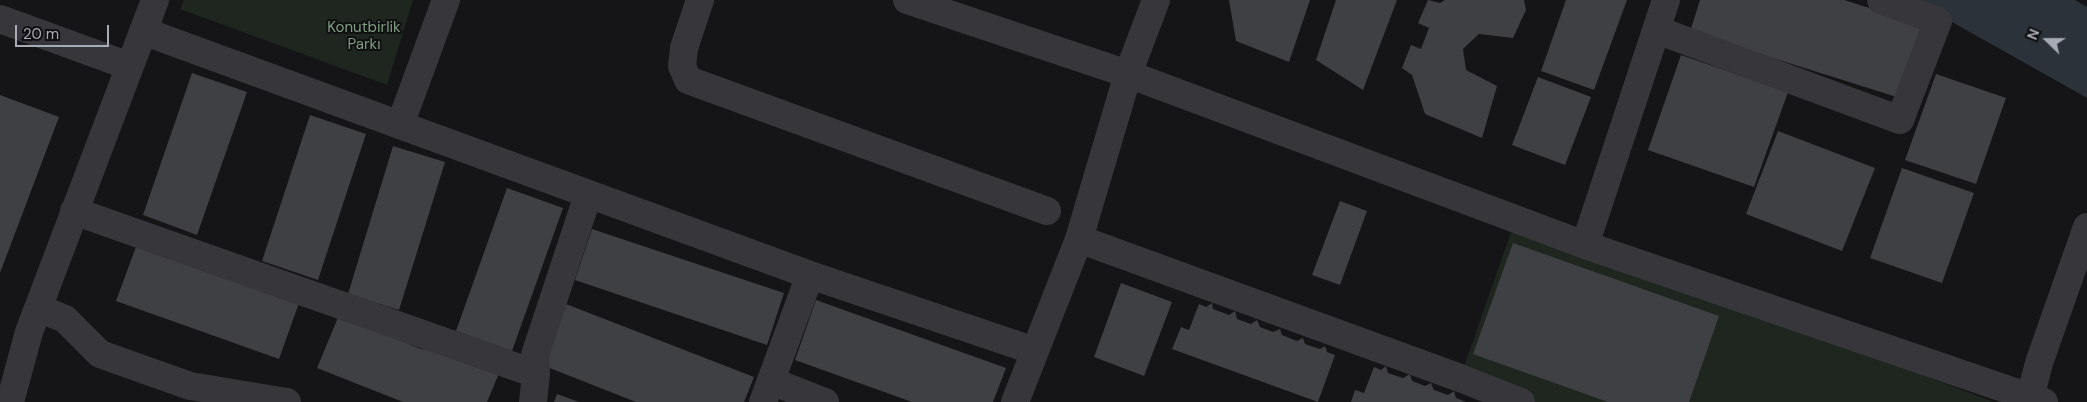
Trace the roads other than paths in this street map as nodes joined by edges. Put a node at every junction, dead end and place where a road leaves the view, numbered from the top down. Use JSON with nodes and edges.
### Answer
{"nodes":[{"id":1,"x":155,"y":0,"type":"edge"},
{"id":2,"x":446,"y":0,"type":"edge"},
{"id":3,"x":700,"y":0,"type":"edge"},
{"id":4,"x":908,"y":0,"type":"edge"},
{"id":5,"x":1156,"y":0,"type":"edge"},
{"id":6,"x":1666,"y":0,"type":"edge"},
{"id":7,"x":1881,"y":0,"type":"edge"},
{"id":8,"x":0,"y":19,"type":"edge"},
{"id":9,"x":1657,"y":30,"type":"junction"},
{"id":10,"x":143,"y":31,"type":"junction"},
{"id":11,"x":129,"y":66,"type":"junction"},
{"id":12,"x":1128,"y":74,"type":"junction"},
{"id":13,"x":400,"y":125,"type":"junction"},
{"id":14,"x":588,"y":195,"type":"junction"},
{"id":15,"x":74,"y":211,"type":"junction"},
{"id":16,"x":1047,"y":212,"type":"dead end"},
{"id":17,"x":2087,"y":227,"type":"edge"},
{"id":18,"x":1079,"y":239,"type":"junction"},
{"id":19,"x":1585,"y":245,"type":"junction"},
{"id":20,"x":810,"y":275,"type":"junction"},
{"id":21,"x":38,"y":308,"type":"junction"},
{"id":22,"x":1035,"y":351,"type":"junction"},
{"id":23,"x":536,"y":374,"type":"junction"},
{"id":24,"x":767,"y":392,"type":"edge"},
{"id":25,"x":2034,"y":400,"type":"edge"},
{"id":26,"x":10,"y":402,"type":"edge"},
{"id":27,"x":287,"y":402,"type":"edge"},
{"id":28,"x":533,"y":402,"type":"edge"},
{"id":29,"x":825,"y":402,"type":"edge"},
{"id":30,"x":1015,"y":402,"type":"edge"},
{"id":31,"x":1521,"y":402,"type":"edge"}],
"edges":[{"from":1,"to":10,"type":"street"},
{"from":2,"to":13,"type":"street"},
{"from":3,"to":16,"type":"street"},
{"from":4,"to":12,"type":"street"},
{"from":5,"to":12,"type":"street"},
{"from":6,"to":9,"type":"street"},
{"from":7,"to":9,"type":"street"},
{"from":8,"to":11,"type":"street"},
{"from":9,"to":19,"type":"street"},
{"from":10,"to":11,"type":"street"},
{"from":10,"to":13,"type":"street"},
{"from":11,"to":15,"type":"street"},
{"from":12,"to":18,"type":"street"},
{"from":12,"to":19,"type":"street"},
{"from":13,"to":14,"type":"street"},
{"from":14,"to":20,"type":"street"},
{"from":14,"to":23,"type":"street"},
{"from":15,"to":21,"type":"street"},
{"from":15,"to":23,"type":"street"},
{"from":17,"to":25,"type":"street"},
{"from":18,"to":22,"type":"street"},
{"from":18,"to":31,"type":"street"},
{"from":19,"to":25,"type":"street"},
{"from":20,"to":22,"type":"street"},
{"from":20,"to":24,"type":"street"},
{"from":21,"to":26,"type":"street"},
{"from":21,"to":27,"type":"street"},
{"from":22,"to":30,"type":"street"},
{"from":23,"to":28,"type":"street"},
{"from":24,"to":29,"type":"street"}]}
